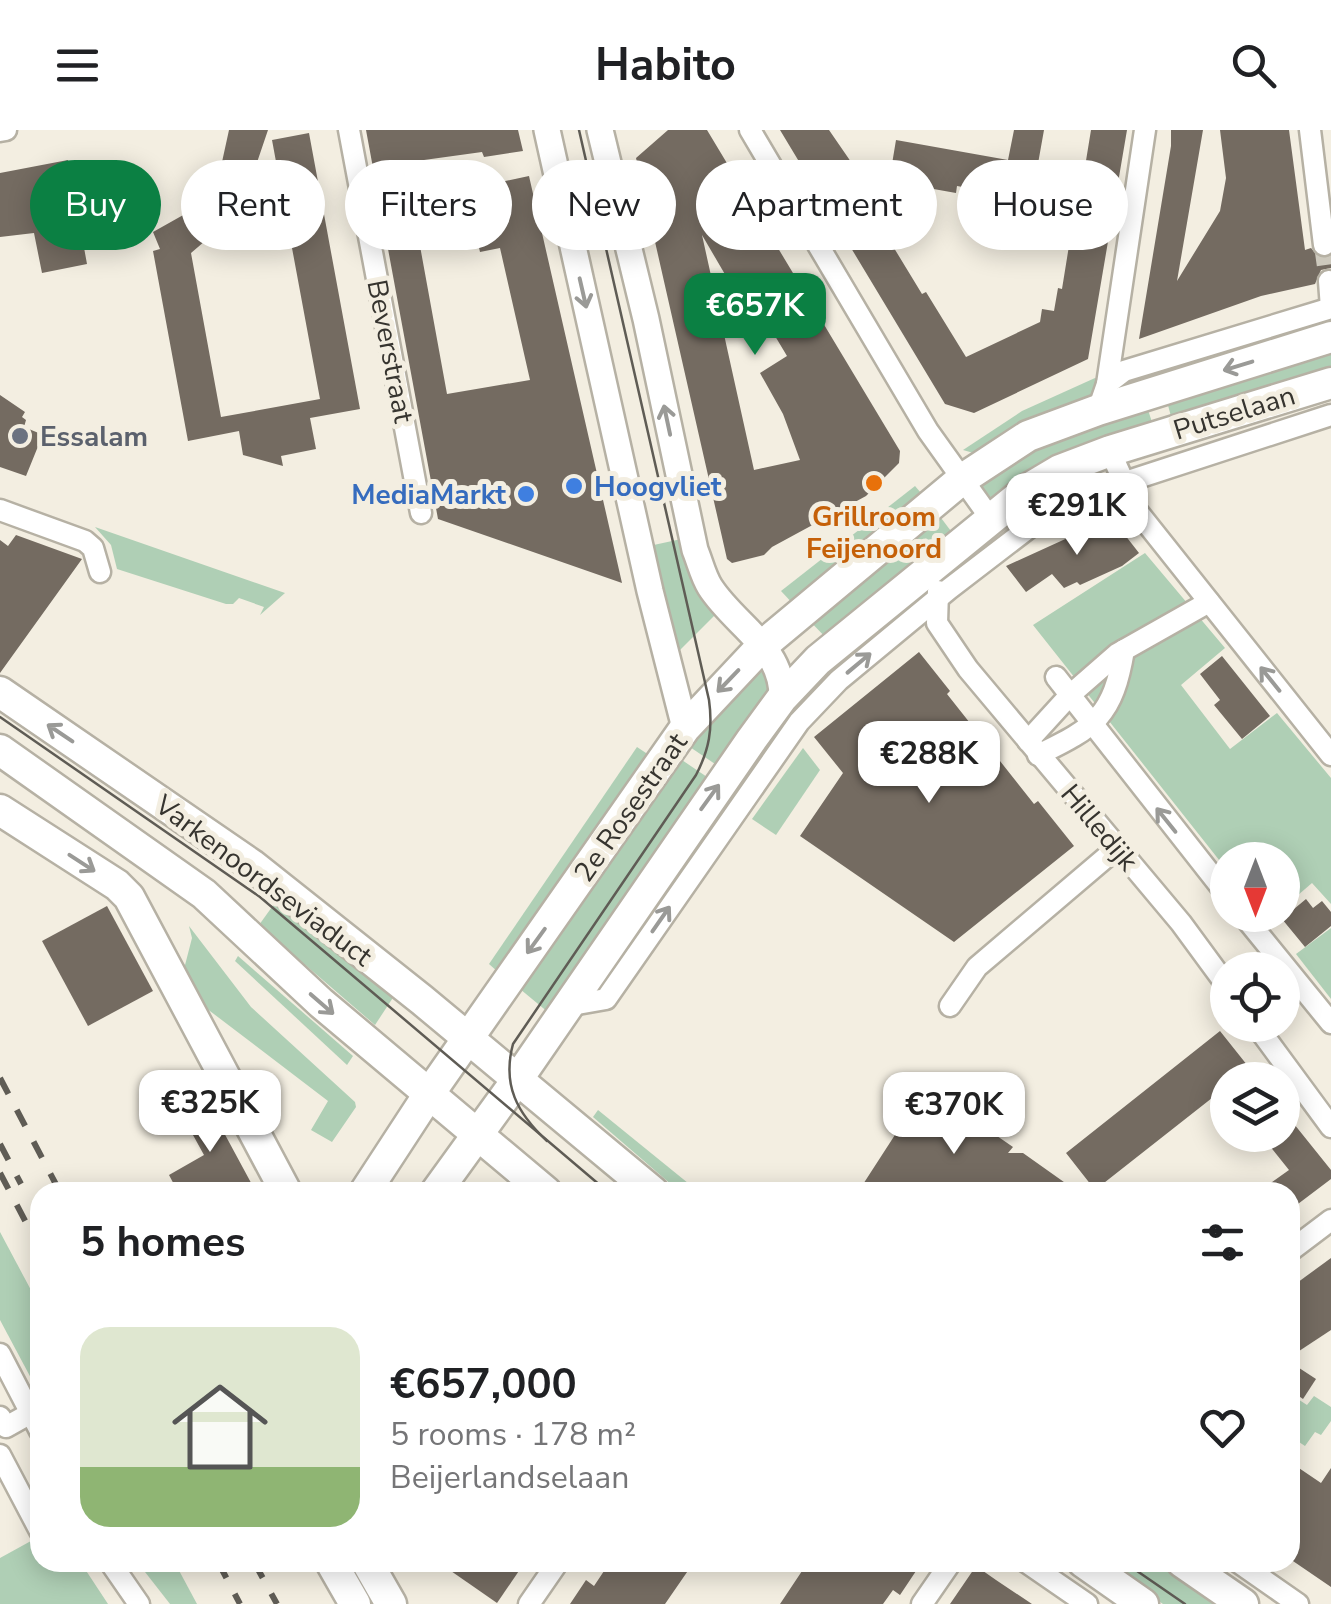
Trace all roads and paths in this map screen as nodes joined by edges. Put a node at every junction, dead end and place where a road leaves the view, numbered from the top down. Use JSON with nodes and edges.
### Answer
{"nodes":[{"id":1,"x":349,"y":130,"type":"edge"},
{"id":2,"x":547,"y":130,"type":"edge"},
{"id":3,"x":600,"y":130,"type":"edge"},
{"id":4,"x":750,"y":130,"type":"edge"},
{"id":5,"x":1145,"y":130,"type":"edge"},
{"id":6,"x":1310,"y":130,"type":"edge"},
{"id":7,"x":1324,"y":245,"type":"dead end"},
{"id":8,"x":1329,"y":281,"type":"edge"},
{"id":9,"x":1331,"y":308,"type":"edge"},
{"id":10,"x":1331,"y":337,"type":"edge"},
{"id":11,"x":1331,"y":384,"type":"edge"},
{"id":12,"x":1103,"y":397,"type":"junction"},
{"id":13,"x":1331,"y":415,"type":"edge"},
{"id":14,"x":1110,"y":451,"type":"junction"},
{"id":15,"x":961,"y":480,"type":"junction"},
{"id":16,"x":1122,"y":481,"type":"junction"},
{"id":17,"x":1028,"y":489,"type":"junction"},
{"id":18,"x":1070,"y":500,"type":"junction"},
{"id":19,"x":0,"y":510,"type":"edge"},
{"id":20,"x":421,"y":512,"type":"dead end"},
{"id":21,"x":990,"y":519,"type":"junction"},
{"id":22,"x":940,"y":560,"type":"junction"},
{"id":23,"x":100,"y":572,"type":"dead end"},
{"id":24,"x":938,"y":598,"type":"junction"},
{"id":25,"x":1209,"y":602,"type":"junction"},
{"id":26,"x":763,"y":645,"type":"junction"},
{"id":27,"x":1124,"y":650,"type":"junction"},
{"id":28,"x":1056,"y":677,"type":"dead end"},
{"id":29,"x":0,"y":692,"type":"edge"},
{"id":30,"x":1070,"y":695,"type":"junction"},
{"id":31,"x":782,"y":698,"type":"junction"},
{"id":32,"x":1092,"y":724,"type":"junction"},
{"id":33,"x":685,"y":728,"type":"junction"},
{"id":34,"x":1033,"y":748,"type":"junction"},
{"id":35,"x":0,"y":750,"type":"edge"},
{"id":36,"x":1331,"y":755,"type":"edge"},
{"id":37,"x":0,"y":810,"type":"edge"},
{"id":38,"x":1117,"y":848,"type":"junction"},
{"id":39,"x":1210,"y":873,"type":"edge"},
{"id":40,"x":1257,"y":932,"type":"edge"},
{"id":41,"x":1210,"y":962,"type":"edge"},
{"id":42,"x":566,"y":1006,"type":"junction"},
{"id":43,"x":950,"y":1006,"type":"dead end"},
{"id":44,"x":1331,"y":1023,"type":"edge"},
{"id":45,"x":468,"y":1039,"type":"junction"},
{"id":46,"x":1268,"y":1042,"type":"edge"},
{"id":47,"x":517,"y":1080,"type":"junction"},
{"id":48,"x":429,"y":1094,"type":"junction"},
{"id":49,"x":1331,"y":1127,"type":"edge"},
{"id":50,"x":478,"y":1134,"type":"junction"},
{"id":51,"x":281,"y":1182,"type":"edge"},
{"id":52,"x":372,"y":1182,"type":"edge"},
{"id":53,"x":443,"y":1182,"type":"edge"},
{"id":54,"x":534,"y":1182,"type":"edge"},
{"id":55,"x":641,"y":1182,"type":"edge"},
{"id":56,"x":1331,"y":1220,"type":"edge"},
{"id":57,"x":1300,"y":1243,"type":"edge"},
{"id":58,"x":0,"y":1354,"type":"edge"},
{"id":59,"x":30,"y":1412,"type":"edge"},
{"id":60,"x":0,"y":1417,"type":"edge"},
{"id":61,"x":30,"y":1423,"type":"edge"},
{"id":62,"x":0,"y":1455,"type":"edge"},
{"id":63,"x":30,"y":1512,"type":"edge"},
{"id":64,"x":117,"y":1572,"type":"edge"},
{"id":65,"x":337,"y":1572,"type":"edge"},
{"id":66,"x":373,"y":1572,"type":"edge"},
{"id":67,"x":551,"y":1572,"type":"edge"},
{"id":68,"x":943,"y":1572,"type":"edge"},
{"id":69,"x":1041,"y":1572,"type":"edge"},
{"id":70,"x":1097,"y":1572,"type":"edge"},
{"id":71,"x":1197,"y":1572,"type":"edge"},
{"id":72,"x":1252,"y":1572,"type":"edge"},
{"id":73,"x":139,"y":1604,"type":"edge"},
{"id":74,"x":355,"y":1604,"type":"edge"},
{"id":75,"x":391,"y":1604,"type":"edge"},
{"id":76,"x":530,"y":1604,"type":"edge"},
{"id":77,"x":922,"y":1604,"type":"edge"},
{"id":78,"x":1087,"y":1604,"type":"edge"},
{"id":79,"x":1143,"y":1604,"type":"edge"},
{"id":80,"x":1243,"y":1604,"type":"edge"},
{"id":81,"x":1298,"y":1604,"type":"edge"}],
"edges":[{"from":1,"to":20,"type":"street","name":"Beverstraat"},
{"from":2,"to":33,"type":"street","one_way":true},
{"from":26,"to":3,"type":"street","one_way":true},
{"from":4,"to":15,"type":"street"},
{"from":5,"to":12,"type":"street"},
{"from":6,"to":7,"type":"street"},
{"from":8,"to":9,"type":"street"},
{"from":9,"to":12,"type":"street","name":"Putselaan"},
{"from":10,"to":12,"type":"main road","name":"Putselaan","one_way":true},
{"from":11,"to":14,"type":"main road","name":"Putselaan"},
{"from":12,"to":15,"type":"main road","name":"Putselaan"},
{"from":13,"to":16,"type":"street","name":"Putselaan"},
{"from":14,"to":16,"type":"street"},
{"from":14,"to":17,"type":"main road","name":"Putselaan"},
{"from":15,"to":21,"type":"street"},
{"from":15,"to":26,"type":"main road","name":"2e Rosestraat"},
{"from":16,"to":18,"type":"street","name":"Putselaan"},
{"from":16,"to":25,"type":"street"},
{"from":17,"to":18,"type":"street"},
{"from":17,"to":21,"type":"main road","name":"Putselaan"},
{"from":18,"to":24,"type":"street","name":"Putselaan"},
{"from":19,"to":23,"type":"street"},
{"from":21,"to":22,"type":"main road"},
{"from":22,"to":24,"type":"street","name":"Hilledijk"},
{"from":22,"to":31,"type":"main road"},
{"from":24,"to":34,"type":"street","name":"Hilledijk"},
{"from":42,"to":24,"type":"street","one_way":true},
{"from":25,"to":27,"type":"street"},
{"from":36,"to":25,"type":"street","one_way":true},
{"from":26,"to":31,"type":"street"},
{"from":26,"to":33,"type":"main road","name":"2e Rosestraat","one_way":true},
{"from":27,"to":30,"type":"street"},
{"from":27,"to":32,"type":"street"},
{"from":28,"to":30,"type":"street","name":"Hilledijk"},
{"from":45,"to":29,"type":"main road","name":"Varkenoordseviaduct","one_way":true},
{"from":30,"to":32,"type":"street","name":"Hilledijk"},
{"from":30,"to":34,"type":"street"},
{"from":42,"to":31,"type":"main road","one_way":true},
{"from":32,"to":34,"type":"street"},
{"from":39,"to":32,"type":"street","name":"Hilledijk","one_way":true},
{"from":33,"to":45,"type":"main road","name":"2e Rosestraat","one_way":true},
{"from":34,"to":38,"type":"street","name":"Hilledijk"},
{"from":35,"to":48,"type":"main road","name":"Varkenoordseviaduct","one_way":true},
{"from":37,"to":51,"type":"main road","one_way":true},
{"from":38,"to":41,"type":"street","name":"Hilledijk"},
{"from":38,"to":43,"type":"street"},
{"from":40,"to":44,"type":"street"},
{"from":42,"to":47,"type":"main road"},
{"from":45,"to":47,"type":"main road","name":"Varkenoordseviaduct"},
{"from":45,"to":48,"type":"main road","name":"2e Rosestraat"},
{"from":46,"to":49,"type":"street"},
{"from":47,"to":50,"type":"main road"},
{"from":47,"to":55,"type":"main road","name":"Varkenoordseviaduct"},
{"from":48,"to":50,"type":"main road","name":"Varkenoordseviaduct"},
{"from":48,"to":52,"type":"main road","name":"2e Rosestraat"},
{"from":50,"to":53,"type":"main road"},
{"from":50,"to":54,"type":"main road","name":"Varkenoordseviaduct"},
{"from":56,"to":57,"type":"street"},
{"from":58,"to":59,"type":"street"},
{"from":60,"to":61,"type":"street"},
{"from":62,"to":63,"type":"street"},
{"from":64,"to":73,"type":"street"},
{"from":65,"to":74,"type":"main road"},
{"from":66,"to":75,"type":"main road"},
{"from":67,"to":76,"type":"street"},
{"from":68,"to":77,"type":"street"},
{"from":69,"to":78,"type":"street"},
{"from":70,"to":79,"type":"main road"},
{"from":71,"to":80,"type":"main road"},
{"from":72,"to":81,"type":"street"}]}
